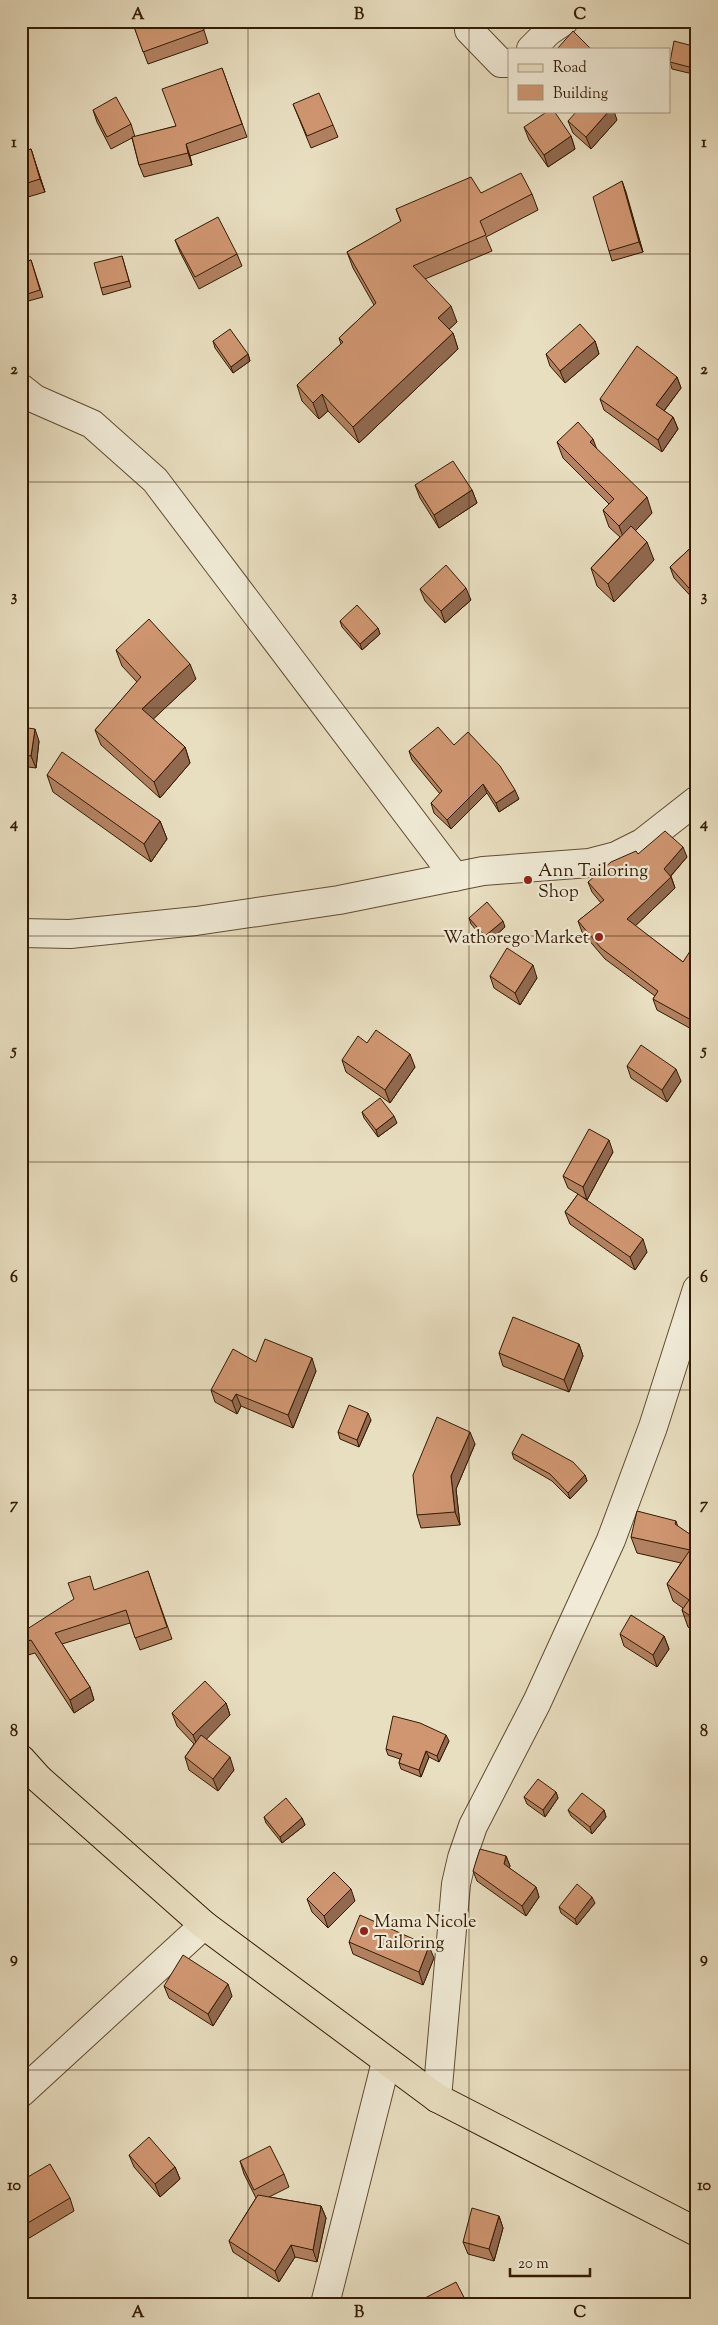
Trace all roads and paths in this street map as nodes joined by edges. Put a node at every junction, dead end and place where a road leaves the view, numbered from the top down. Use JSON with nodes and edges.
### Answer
{"nodes":[{"id":1,"x":564,"y":21,"type":"edge"},
{"id":2,"x":469,"y":30,"type":"dead end"},
{"id":3,"x":532,"y":48,"type":"edge"},
{"id":4,"x":508,"y":64,"type":"edge"},
{"id":5,"x":21,"y":388,"type":"edge"},
{"id":6,"x":697,"y":800,"type":"edge"},
{"id":7,"x":455,"y":877,"type":"junction"},
{"id":8,"x":21,"y":933,"type":"edge"},
{"id":9,"x":697,"y":1288,"type":"edge"},
{"id":10,"x":21,"y":1759,"type":"edge"},
{"id":11,"x":204,"y":1925,"type":"junction"},
{"id":12,"x":442,"y":2055,"type":"junction"},
{"id":13,"x":386,"y":2062,"type":"junction"},
{"id":14,"x":412,"y":2080,"type":"junction"},
{"id":15,"x":21,"y":2093,"type":"edge"},
{"id":16,"x":437,"y":2098,"type":"junction"},
{"id":17,"x":692,"y":2229,"type":"edge"},
{"id":18,"x":325,"y":2304,"type":"edge"}],
"edges":[{"from":1,"to":3,"type":"street"},
{"from":2,"to":4,"type":"street"},
{"from":5,"to":7,"type":"street"},
{"from":6,"to":7,"type":"street"},
{"from":7,"to":8,"type":"street"},
{"from":9,"to":12,"type":"street"},
{"from":10,"to":11,"type":"main road"},
{"from":11,"to":13,"type":"main road"},
{"from":11,"to":15,"type":"street"},
{"from":12,"to":14,"type":"street"},
{"from":12,"to":16,"type":"street"},
{"from":13,"to":14,"type":"main road"},
{"from":13,"to":18,"type":"street"},
{"from":14,"to":16,"type":"main road"},
{"from":16,"to":17,"type":"main road"}]}
